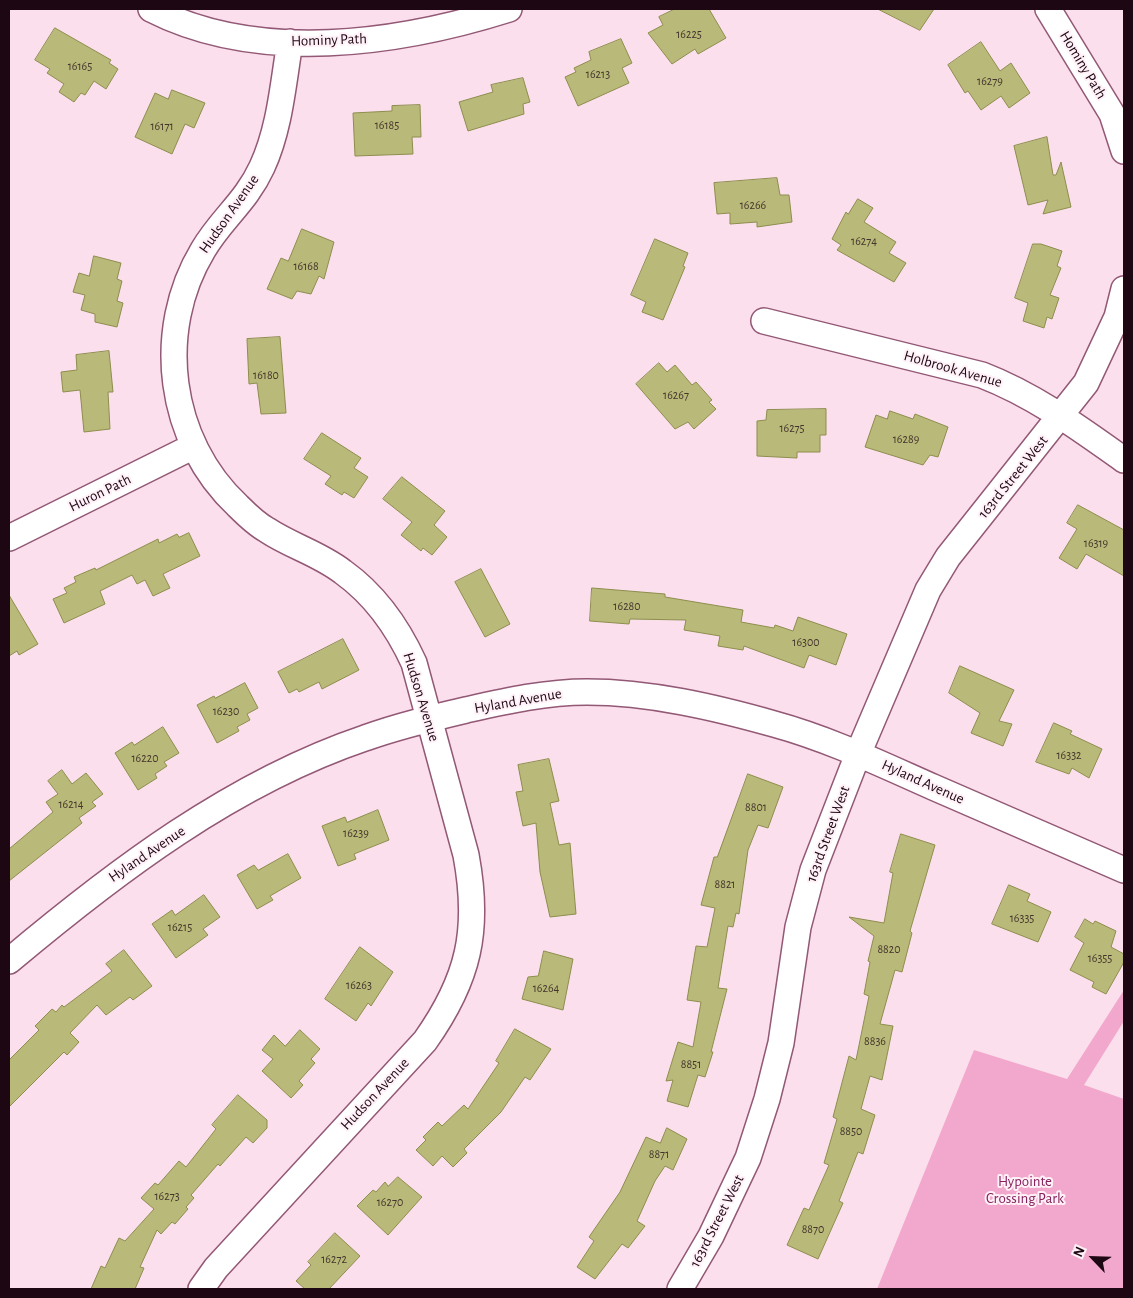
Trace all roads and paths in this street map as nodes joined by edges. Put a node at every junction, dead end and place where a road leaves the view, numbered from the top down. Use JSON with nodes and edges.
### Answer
{"nodes":[{"id":1,"x":151,"y":9,"type":"edge"},
{"id":2,"x":509,"y":9,"type":"edge"},
{"id":3,"x":1048,"y":9,"type":"edge"},
{"id":4,"x":290,"y":42,"type":"junction"},
{"id":5,"x":1124,"y":151,"type":"edge"},
{"id":6,"x":1124,"y":289,"type":"edge"},
{"id":7,"x":764,"y":321,"type":"dead end"},
{"id":8,"x":1062,"y":416,"type":"junction"},
{"id":9,"x":192,"y":447,"type":"junction"},
{"id":10,"x":1124,"y":460,"type":"edge"},
{"id":11,"x":9,"y":538,"type":"edge"},
{"id":12,"x":429,"y":718,"type":"junction"},
{"id":13,"x":858,"y":754,"type":"junction"},
{"id":14,"x":1124,"y":870,"type":"edge"},
{"id":15,"x":9,"y":961,"type":"edge"},
{"id":16,"x":201,"y":1289,"type":"edge"},
{"id":17,"x":680,"y":1289,"type":"edge"}],
"edges":[{"from":1,"to":4,"type":"street","name":"Hominy Path"},
{"from":2,"to":4,"type":"street","name":"Hominy Path"},
{"from":3,"to":5,"type":"street","name":"Hominy Path"},
{"from":4,"to":9,"type":"street","name":"Hudson Avenue"},
{"from":6,"to":8,"type":"street"},
{"from":7,"to":8,"type":"street","name":"Holbrook Avenue"},
{"from":8,"to":10,"type":"street","name":"Holbrook Avenue"},
{"from":8,"to":13,"type":"street","name":"163rd Street West"},
{"from":9,"to":11,"type":"street","name":"Huron Path"},
{"from":9,"to":12,"type":"street","name":"Hudson Avenue"},
{"from":12,"to":13,"type":"street","name":"Hyland Avenue"},
{"from":12,"to":15,"type":"street","name":"Hyland Avenue"},
{"from":12,"to":16,"type":"street","name":"Hudson Avenue"},
{"from":13,"to":14,"type":"street","name":"Hyland Avenue"},
{"from":13,"to":17,"type":"street","name":"163rd Street West"}]}
